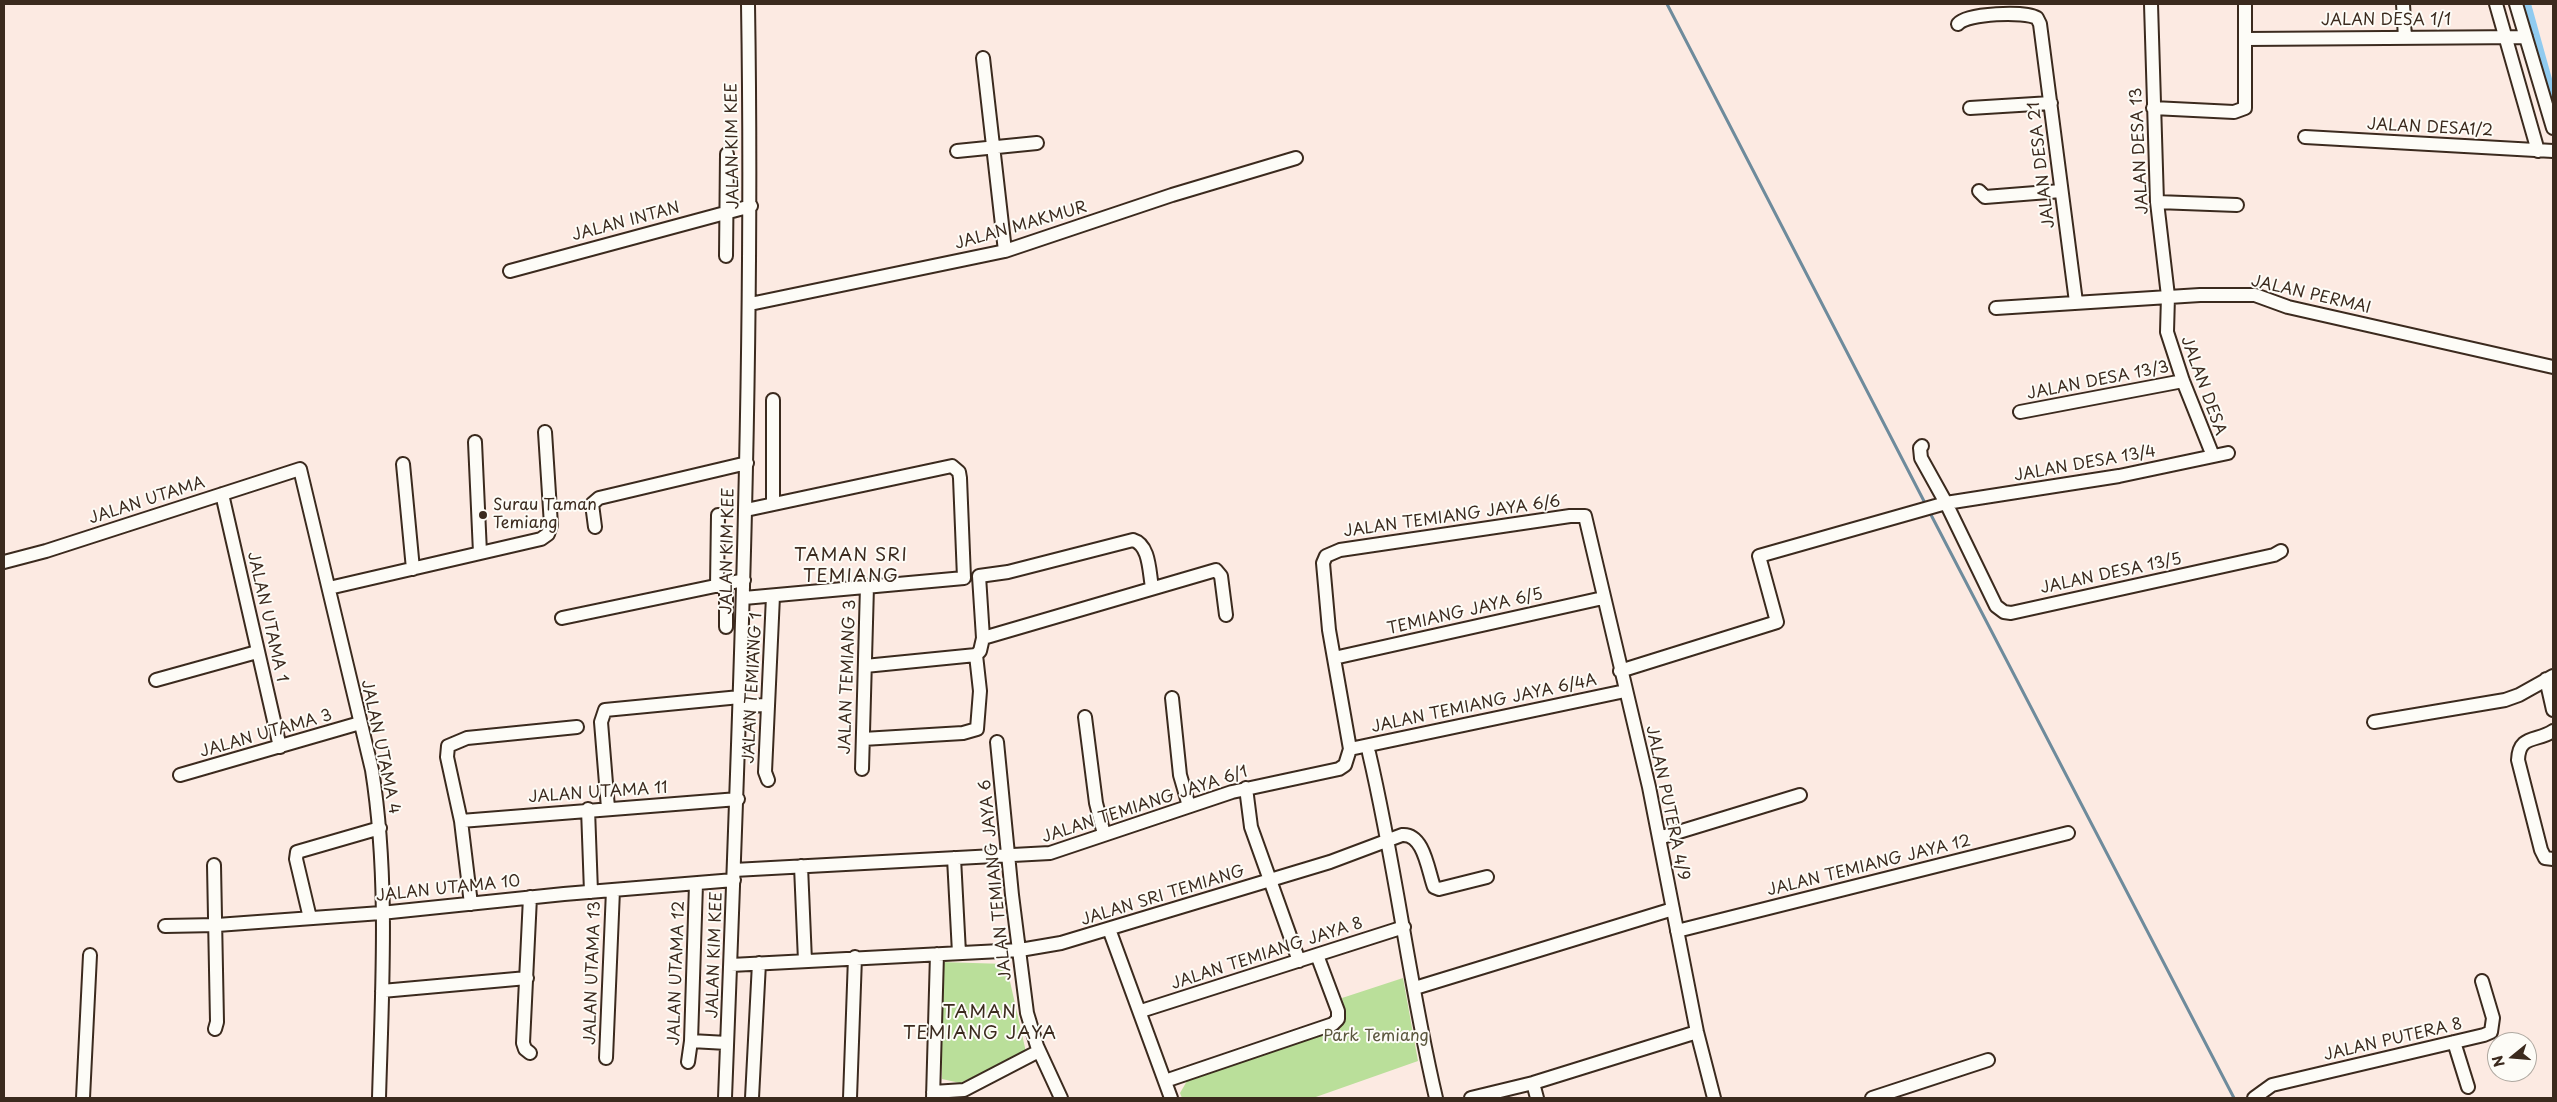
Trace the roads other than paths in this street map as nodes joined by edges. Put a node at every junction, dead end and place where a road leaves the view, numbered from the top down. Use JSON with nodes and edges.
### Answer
{"nodes":[{"id":1,"x":748,"y":4,"type":"edge"},
{"id":2,"x":2151,"y":4,"type":"edge"},
{"id":3,"x":2245,"y":4,"type":"edge"},
{"id":4,"x":2403,"y":4,"type":"edge"},
{"id":5,"x":2496,"y":4,"type":"edge"},
{"id":6,"x":2516,"y":4,"type":"edge"},
{"id":7,"x":1958,"y":24,"type":"dead end"},
{"id":8,"x":2506,"y":37,"type":"junction"},
{"id":9,"x":2526,"y":37,"type":"junction"},
{"id":10,"x":2405,"y":38,"type":"junction"},
{"id":11,"x":2246,"y":39,"type":"junction"},
{"id":12,"x":983,"y":58,"type":"dead end"},
{"id":13,"x":2051,"y":103,"type":"junction"},
{"id":14,"x":1970,"y":108,"type":"dead end"},
{"id":15,"x":2154,"y":108,"type":"junction"},
{"id":16,"x":2553,"y":128,"type":"edge"},
{"id":17,"x":2305,"y":137,"type":"dead end"},
{"id":18,"x":1037,"y":143,"type":"dead end"},
{"id":19,"x":994,"y":148,"type":"junction"},
{"id":20,"x":957,"y":151,"type":"dead end"},
{"id":21,"x":2538,"y":151,"type":"junction"},
{"id":22,"x":2553,"y":151,"type":"edge"},
{"id":23,"x":727,"y":154,"type":"dead end"},
{"id":24,"x":1296,"y":158,"type":"dead end"},
{"id":25,"x":1979,"y":191,"type":"dead end"},
{"id":26,"x":2061,"y":191,"type":"junction"},
{"id":27,"x":2157,"y":202,"type":"junction"},
{"id":28,"x":750,"y":206,"type":"junction"},
{"id":29,"x":2236,"y":206,"type":"dead end"},
{"id":30,"x":725,"y":212,"type":"junction"},
{"id":31,"x":1005,"y":250,"type":"junction"},
{"id":32,"x":726,"y":256,"type":"dead end"},
{"id":33,"x":510,"y":271,"type":"dead end"},
{"id":34,"x":2168,"y":296,"type":"junction"},
{"id":35,"x":2076,"y":302,"type":"junction"},
{"id":36,"x":750,"y":304,"type":"junction"},
{"id":37,"x":1996,"y":308,"type":"dead end"},
{"id":38,"x":2553,"y":367,"type":"edge"},
{"id":39,"x":2183,"y":381,"type":"junction"},
{"id":40,"x":773,"y":400,"type":"dead end"},
{"id":41,"x":2020,"y":412,"type":"dead end"},
{"id":42,"x":545,"y":432,"type":"dead end"},
{"id":43,"x":475,"y":442,"type":"dead end"},
{"id":44,"x":1922,"y":446,"type":"dead end"},
{"id":45,"x":2228,"y":453,"type":"dead end"},
{"id":46,"x":2213,"y":456,"type":"junction"},
{"id":47,"x":746,"y":463,"type":"junction"},
{"id":48,"x":403,"y":464,"type":"dead end"},
{"id":49,"x":300,"y":469,"type":"joint"},
{"id":50,"x":222,"y":494,"type":"junction"},
{"id":51,"x":1946,"y":503,"type":"junction"},
{"id":52,"x":773,"y":504,"type":"junction"},
{"id":53,"x":746,"y":510,"type":"junction"},
{"id":54,"x":718,"y":515,"type":"dead end"},
{"id":55,"x":1585,"y":516,"type":"joint"},
{"id":56,"x":595,"y":527,"type":"dead end"},
{"id":57,"x":2281,"y":551,"type":"dead end"},
{"id":58,"x":480,"y":553,"type":"junction"},
{"id":59,"x":4,"y":562,"type":"edge"},
{"id":60,"x":412,"y":568,"type":"junction"},
{"id":61,"x":744,"y":580,"type":"junction"},
{"id":62,"x":721,"y":585,"type":"junction"},
{"id":63,"x":867,"y":586,"type":"junction"},
{"id":64,"x":1152,"y":587,"type":"junction"},
{"id":65,"x":329,"y":588,"type":"junction"},
{"id":66,"x":773,"y":596,"type":"junction"},
{"id":67,"x":744,"y":598,"type":"junction"},
{"id":68,"x":1604,"y":598,"type":"junction"},
{"id":69,"x":1226,"y":615,"type":"dead end"},
{"id":70,"x":562,"y":618,"type":"dead end"},
{"id":71,"x":726,"y":627,"type":"dead end"},
{"id":72,"x":983,"y":638,"type":"junction"},
{"id":73,"x":258,"y":652,"type":"junction"},
{"id":74,"x":976,"y":654,"type":"junction"},
{"id":75,"x":1334,"y":658,"type":"junction"},
{"id":76,"x":865,"y":666,"type":"junction"},
{"id":77,"x":1620,"y":671,"type":"junction"},
{"id":78,"x":2550,"y":677,"type":"edge"},
{"id":79,"x":156,"y":680,"type":"dead end"},
{"id":80,"x":1625,"y":691,"type":"junction"},
{"id":81,"x":1172,"y":698,"type":"dead end"},
{"id":82,"x":740,"y":702,"type":"junction"},
{"id":83,"x":768,"y":705,"type":"junction"},
{"id":84,"x":2553,"y":710,"type":"edge"},
{"id":85,"x":1085,"y":717,"type":"dead end"},
{"id":86,"x":2374,"y":722,"type":"dead end"},
{"id":87,"x":360,"y":723,"type":"junction"},
{"id":88,"x":577,"y":727,"type":"dead end"},
{"id":89,"x":2553,"y":731,"type":"edge"},
{"id":90,"x":863,"y":739,"type":"junction"},
{"id":91,"x":997,"y":742,"type":"dead end"},
{"id":92,"x":280,"y":747,"type":"junction"},
{"id":93,"x":1370,"y":753,"type":"dead end"},
{"id":94,"x":1349,"y":754,"type":"junction"},
{"id":95,"x":862,"y":769,"type":"dead end"},
{"id":96,"x":180,"y":775,"type":"dead end"},
{"id":97,"x":768,"y":780,"type":"dead end"},
{"id":98,"x":1246,"y":788,"type":"junction"},
{"id":99,"x":1800,"y":795,"type":"dead end"},
{"id":100,"x":738,"y":799,"type":"junction"},
{"id":101,"x":1189,"y":806,"type":"junction"},
{"id":102,"x":608,"y":808,"type":"junction"},
{"id":103,"x":588,"y":809,"type":"junction"},
{"id":104,"x":461,"y":821,"type":"junction"},
{"id":105,"x":380,"y":828,"type":"junction"},
{"id":106,"x":2068,"y":833,"type":"dead end"},
{"id":107,"x":1104,"y":834,"type":"junction"},
{"id":108,"x":1659,"y":838,"type":"junction"},
{"id":109,"x":1389,"y":840,"type":"junction"},
{"id":110,"x":1008,"y":856,"type":"junction"},
{"id":111,"x":954,"y":858,"type":"junction"},
{"id":112,"x":2549,"y":858,"type":"edge"},
{"id":113,"x":214,"y":865,"type":"dead end"},
{"id":114,"x":801,"y":866,"type":"junction"},
{"id":115,"x":734,"y":875,"type":"junction"},
{"id":116,"x":1487,"y":876,"type":"dead end"},
{"id":117,"x":1270,"y":880,"type":"junction"},
{"id":118,"x":696,"y":884,"type":"junction"},
{"id":119,"x":613,"y":890,"type":"junction"},
{"id":120,"x":590,"y":892,"type":"junction"},
{"id":121,"x":530,"y":897,"type":"junction"},
{"id":122,"x":471,"y":904,"type":"junction"},
{"id":123,"x":1673,"y":909,"type":"junction"},
{"id":124,"x":381,"y":914,"type":"junction"},
{"id":125,"x":310,"y":918,"type":"junction"},
{"id":126,"x":217,"y":924,"type":"junction"},
{"id":127,"x":165,"y":926,"type":"dead end"},
{"id":128,"x":1404,"y":927,"type":"junction"},
{"id":129,"x":1109,"y":929,"type":"junction"},
{"id":130,"x":1677,"y":931,"type":"junction"},
{"id":131,"x":1020,"y":950,"type":"junction"},
{"id":132,"x":959,"y":953,"type":"junction"},
{"id":133,"x":938,"y":954,"type":"junction"},
{"id":134,"x":90,"y":955,"type":"dead end"},
{"id":135,"x":1317,"y":955,"type":"junction"},
{"id":136,"x":855,"y":957,"type":"junction"},
{"id":137,"x":805,"y":960,"type":"junction"},
{"id":138,"x":1299,"y":961,"type":"junction"},
{"id":139,"x":759,"y":963,"type":"junction"},
{"id":140,"x":730,"y":965,"type":"junction"},
{"id":141,"x":527,"y":978,"type":"junction"},
{"id":142,"x":2482,"y":980,"type":"dead end"},
{"id":143,"x":1415,"y":988,"type":"junction"},
{"id":144,"x":382,"y":991,"type":"junction"},
{"id":145,"x":1141,"y":1012,"type":"junction"},
{"id":146,"x":215,"y":1029,"type":"dead end"},
{"id":147,"x":1697,"y":1032,"type":"junction"},
{"id":148,"x":691,"y":1041,"type":"junction"},
{"id":149,"x":2454,"y":1042,"type":"junction"},
{"id":150,"x":727,"y":1044,"type":"junction"},
{"id":151,"x":1039,"y":1051,"type":"junction"},
{"id":152,"x":530,"y":1053,"type":"dead end"},
{"id":153,"x":606,"y":1058,"type":"dead end"},
{"id":154,"x":1988,"y":1060,"type":"dead end"},
{"id":155,"x":688,"y":1062,"type":"dead end"},
{"id":156,"x":1165,"y":1080,"type":"junction"},
{"id":157,"x":1533,"y":1083,"type":"junction"},
{"id":158,"x":2468,"y":1087,"type":"dead end"},
{"id":159,"x":933,"y":1095,"type":"edge"},
{"id":160,"x":83,"y":1098,"type":"edge"},
{"id":161,"x":380,"y":1098,"type":"edge"},
{"id":162,"x":725,"y":1098,"type":"edge"},
{"id":163,"x":752,"y":1098,"type":"edge"},
{"id":164,"x":850,"y":1098,"type":"edge"},
{"id":165,"x":1060,"y":1098,"type":"edge"},
{"id":166,"x":1171,"y":1098,"type":"edge"},
{"id":167,"x":1436,"y":1098,"type":"edge"},
{"id":168,"x":1471,"y":1098,"type":"edge"},
{"id":169,"x":1537,"y":1098,"type":"edge"},
{"id":170,"x":1714,"y":1098,"type":"edge"},
{"id":171,"x":1872,"y":1098,"type":"edge"},
{"id":172,"x":2254,"y":1098,"type":"edge"}],
"edges":[{"from":1,"to":28,"type":"street","name":"JALAN KIM KEE"},
{"from":2,"to":15,"type":"street","name":"JALAN DESA 13"},
{"from":3,"to":11,"type":"street"},
{"from":4,"to":10,"type":"street"},
{"from":5,"to":8,"type":"street"},
{"from":6,"to":9,"type":"street"},
{"from":7,"to":13,"type":"street","name":"JALAN DESA 21"},
{"from":8,"to":9,"type":"street","name":"JALAN DESA 1/1"},
{"from":8,"to":10,"type":"street","name":"JALAN DESA 1/1"},
{"from":8,"to":21,"type":"street"},
{"from":9,"to":16,"type":"street"},
{"from":10,"to":11,"type":"street","name":"JALAN DESA 1/1"},
{"from":11,"to":15,"type":"street"},
{"from":12,"to":19,"type":"street"},
{"from":13,"to":14,"type":"street"},
{"from":13,"to":26,"type":"street","name":"JALAN DESA 21"},
{"from":15,"to":27,"type":"street","name":"JALAN DESA 13"},
{"from":17,"to":21,"type":"street","name":"JALAN DESA1/2"},
{"from":18,"to":19,"type":"street"},
{"from":19,"to":20,"type":"street"},
{"from":19,"to":31,"type":"street"},
{"from":21,"to":22,"type":"street","name":"JALAN DESA1/2"},
{"from":23,"to":30,"type":"street"},
{"from":24,"to":31,"type":"street","name":"JALAN MAKMUR"},
{"from":25,"to":26,"type":"street"},
{"from":26,"to":35,"type":"street","name":"JALAN DESA 21"},
{"from":27,"to":29,"type":"street"},
{"from":27,"to":34,"type":"street","name":"JALAN DESA 13"},
{"from":28,"to":30,"type":"street","name":"JALAN INTAN"},
{"from":28,"to":36,"type":"street","name":"JALAN KIM KEE"},
{"from":30,"to":32,"type":"street"},
{"from":30,"to":33,"type":"street","name":"JALAN INTAN"},
{"from":31,"to":36,"type":"street","name":"JALAN MAKMUR"},
{"from":34,"to":35,"type":"street","name":"JALAN PERMAI"},
{"from":34,"to":38,"type":"street","name":"JALAN PERMAI"},
{"from":34,"to":39,"type":"street","name":"JALAN DESA"},
{"from":35,"to":37,"type":"street","name":"JALAN PERMAI"},
{"from":36,"to":47,"type":"street","name":"JALAN KIM KEE"},
{"from":39,"to":41,"type":"street","name":"JALAN DESA 13/3"},
{"from":39,"to":46,"type":"street","name":"JALAN DESA"},
{"from":40,"to":52,"type":"street"},
{"from":42,"to":58,"type":"street"},
{"from":43,"to":58,"type":"street"},
{"from":44,"to":51,"type":"street","name":"JALAN DESA 13/5"},
{"from":45,"to":46,"type":"street","name":"JALAN DESA 13/4"},
{"from":46,"to":51,"type":"street","name":"JALAN DESA 13/4"},
{"from":47,"to":53,"type":"street","name":"JALAN KIM KEE"},
{"from":47,"to":56,"type":"street"},
{"from":48,"to":60,"type":"street"},
{"from":49,"to":50,"type":"street","name":"JALAN UTAMA"},
{"from":49,"to":65,"type":"street","name":"JALAN UTAMA 4"},
{"from":50,"to":59,"type":"street","name":"JALAN UTAMA"},
{"from":50,"to":73,"type":"street","name":"JALAN UTAMA 1"},
{"from":51,"to":57,"type":"street","name":"JALAN DESA 13/5"},
{"from":51,"to":77,"type":"street","name":"JALAN DESA 13/4"},
{"from":52,"to":53,"type":"street"},
{"from":52,"to":63,"type":"street"},
{"from":53,"to":61,"type":"street","name":"JALAN KIM KEE"},
{"from":54,"to":62,"type":"street"},
{"from":55,"to":68,"type":"street","name":"JALAN PUTERA 4/9"},
{"from":55,"to":75,"type":"street","name":"JALAN TEMIANG JAYA 6/6"},
{"from":58,"to":60,"type":"street"},
{"from":60,"to":65,"type":"street"},
{"from":61,"to":62,"type":"street"},
{"from":61,"to":67,"type":"street","name":"JALAN KIM KEE"},
{"from":62,"to":70,"type":"street"},
{"from":62,"to":71,"type":"street"},
{"from":63,"to":66,"type":"street"},
{"from":63,"to":76,"type":"street","name":"JALAN TEMIANG 3"},
{"from":64,"to":69,"type":"street"},
{"from":64,"to":72,"type":"street"},
{"from":64,"to":72,"type":"street"},
{"from":65,"to":87,"type":"street","name":"JALAN UTAMA 4"},
{"from":66,"to":67,"type":"street"},
{"from":66,"to":83,"type":"street","name":"JALAN TEMIANG 1"},
{"from":67,"to":82,"type":"street","name":"JALAN KIM KEE"},
{"from":68,"to":75,"type":"street","name":"TEMIANG JAYA 6/5"},
{"from":68,"to":77,"type":"street","name":"JALAN PUTERA 4/9"},
{"from":72,"to":74,"type":"street"},
{"from":73,"to":79,"type":"street"},
{"from":73,"to":92,"type":"street","name":"JALAN UTAMA 1"},
{"from":74,"to":76,"type":"street"},
{"from":74,"to":90,"type":"street"},
{"from":75,"to":94,"type":"street"},
{"from":76,"to":90,"type":"street","name":"JALAN TEMIANG 3"},
{"from":77,"to":80,"type":"street","name":"JALAN PUTERA 4/9"},
{"from":78,"to":84,"type":"street"},
{"from":78,"to":86,"type":"street"},
{"from":80,"to":94,"type":"street","name":"JALAN TEMIANG JAYA 6/4A"},
{"from":80,"to":108,"type":"street","name":"JALAN PUTERA 4/9"},
{"from":81,"to":101,"type":"street"},
{"from":82,"to":83,"type":"street"},
{"from":82,"to":100,"type":"street","name":"JALAN KIM KEE"},
{"from":82,"to":102,"type":"street"},
{"from":83,"to":97,"type":"street","name":"JALAN TEMIANG 1"},
{"from":85,"to":107,"type":"street"},
{"from":87,"to":92,"type":"street","name":"JALAN UTAMA 3"},
{"from":87,"to":105,"type":"street","name":"JALAN UTAMA 4"},
{"from":88,"to":104,"type":"street"},
{"from":89,"to":112,"type":"street"},
{"from":90,"to":95,"type":"street","name":"JALAN TEMIANG 3"},
{"from":91,"to":110,"type":"street","name":"JALAN TEMIANG JAYA 6"},
{"from":92,"to":96,"type":"street","name":"JALAN UTAMA 3"},
{"from":93,"to":109,"type":"street"},
{"from":94,"to":98,"type":"street","name":"JALAN TEMIANG JAYA 6/1"},
{"from":98,"to":101,"type":"street","name":"JALAN TEMIANG JAYA 6/1"},
{"from":98,"to":117,"type":"street"},
{"from":99,"to":108,"type":"street"},
{"from":100,"to":102,"type":"street","name":"JALAN UTAMA 11"},
{"from":100,"to":115,"type":"street","name":"JALAN KIM KEE"},
{"from":101,"to":107,"type":"street","name":"JALAN TEMIANG JAYA 6/1"},
{"from":102,"to":103,"type":"street","name":"JALAN UTAMA 11"},
{"from":103,"to":104,"type":"street","name":"JALAN UTAMA 11"},
{"from":103,"to":120,"type":"street"},
{"from":104,"to":122,"type":"street"},
{"from":105,"to":124,"type":"street","name":"JALAN UTAMA 4"},
{"from":105,"to":125,"type":"street"},
{"from":106,"to":130,"type":"street","name":"JALAN TEMIANG JAYA 12"},
{"from":107,"to":110,"type":"street","name":"JALAN TEMIANG JAYA 6/1"},
{"from":108,"to":123,"type":"street","name":"JALAN PUTERA 4/9"},
{"from":109,"to":116,"type":"street","name":"JALAN SRI TEMIANG"},
{"from":109,"to":117,"type":"street","name":"JALAN SRI TEMIANG"},
{"from":109,"to":128,"type":"street"},
{"from":110,"to":111,"type":"street","name":"JALAN TEMIANG JAYA 6/1"},
{"from":110,"to":131,"type":"street","name":"JALAN TEMIANG JAYA 6"},
{"from":111,"to":114,"type":"street","name":"JALAN TEMIANG JAYA 6/1"},
{"from":111,"to":132,"type":"street"},
{"from":113,"to":126,"type":"street"},
{"from":114,"to":115,"type":"street","name":"JALAN TEMIANG JAYA 6/1"},
{"from":114,"to":137,"type":"street"},
{"from":115,"to":118,"type":"street","name":"JALAN UTAMA 10"},
{"from":115,"to":140,"type":"street","name":"JALAN KIM KEE"},
{"from":117,"to":129,"type":"street","name":"JALAN SRI TEMIANG"},
{"from":117,"to":138,"type":"street"},
{"from":118,"to":119,"type":"street","name":"JALAN UTAMA 10"},
{"from":118,"to":148,"type":"street","name":"JALAN UTAMA 12"},
{"from":119,"to":120,"type":"street","name":"JALAN UTAMA 10"},
{"from":119,"to":153,"type":"street","name":"JALAN UTAMA 13"},
{"from":120,"to":121,"type":"street","name":"JALAN UTAMA 10"},
{"from":121,"to":122,"type":"street","name":"JALAN UTAMA 10"},
{"from":121,"to":141,"type":"street"},
{"from":122,"to":124,"type":"street","name":"JALAN UTAMA 10"},
{"from":123,"to":130,"type":"street","name":"JALAN PUTERA 4/9"},
{"from":123,"to":143,"type":"street"},
{"from":124,"to":125,"type":"street","name":"JALAN UTAMA 10"},
{"from":124,"to":144,"type":"street","name":"JALAN UTAMA 4"},
{"from":125,"to":126,"type":"street","name":"JALAN UTAMA 10"},
{"from":126,"to":127,"type":"street","name":"JALAN UTAMA 10"},
{"from":126,"to":146,"type":"street"},
{"from":128,"to":135,"type":"street","name":"JALAN TEMIANG JAYA 8"},
{"from":128,"to":143,"type":"street"},
{"from":129,"to":131,"type":"street","name":"JALAN SRI TEMIANG"},
{"from":129,"to":145,"type":"street"},
{"from":130,"to":147,"type":"street","name":"JALAN PUTERA 4/9"},
{"from":131,"to":132,"type":"street","name":"JALAN SRI TEMIANG"},
{"from":131,"to":151,"type":"street","name":"JALAN TEMIANG JAYA 6"},
{"from":132,"to":133,"type":"street","name":"JALAN SRI TEMIANG"},
{"from":133,"to":136,"type":"street","name":"JALAN SRI TEMIANG"},
{"from":133,"to":159,"type":"street"},
{"from":134,"to":160,"type":"street"},
{"from":135,"to":138,"type":"street","name":"JALAN TEMIANG JAYA 8"},
{"from":135,"to":156,"type":"street"},
{"from":136,"to":137,"type":"street","name":"JALAN SRI TEMIANG"},
{"from":136,"to":164,"type":"street"},
{"from":137,"to":139,"type":"street","name":"JALAN SRI TEMIANG"},
{"from":138,"to":145,"type":"street","name":"JALAN TEMIANG JAYA 8"},
{"from":139,"to":140,"type":"street","name":"JALAN SRI TEMIANG"},
{"from":139,"to":163,"type":"street"},
{"from":140,"to":150,"type":"street","name":"JALAN KIM KEE"},
{"from":141,"to":144,"type":"street"},
{"from":141,"to":152,"type":"street"},
{"from":142,"to":149,"type":"street","name":"JALAN PUTERA 8"},
{"from":143,"to":167,"type":"street"},
{"from":144,"to":161,"type":"street","name":"JALAN UTAMA 4"},
{"from":145,"to":156,"type":"street"},
{"from":147,"to":157,"type":"street"},
{"from":147,"to":170,"type":"street","name":"JALAN PUTERA 4/9"},
{"from":148,"to":150,"type":"street"},
{"from":148,"to":155,"type":"street","name":"JALAN UTAMA 12"},
{"from":149,"to":158,"type":"street"},
{"from":149,"to":172,"type":"street","name":"JALAN PUTERA 8"},
{"from":150,"to":162,"type":"street","name":"JALAN KIM KEE"},
{"from":151,"to":159,"type":"street"},
{"from":151,"to":165,"type":"street","name":"JALAN TEMIANG JAYA 6"},
{"from":154,"to":171,"type":"street"},
{"from":156,"to":166,"type":"street"},
{"from":157,"to":168,"type":"street"},
{"from":157,"to":169,"type":"street"}]}
